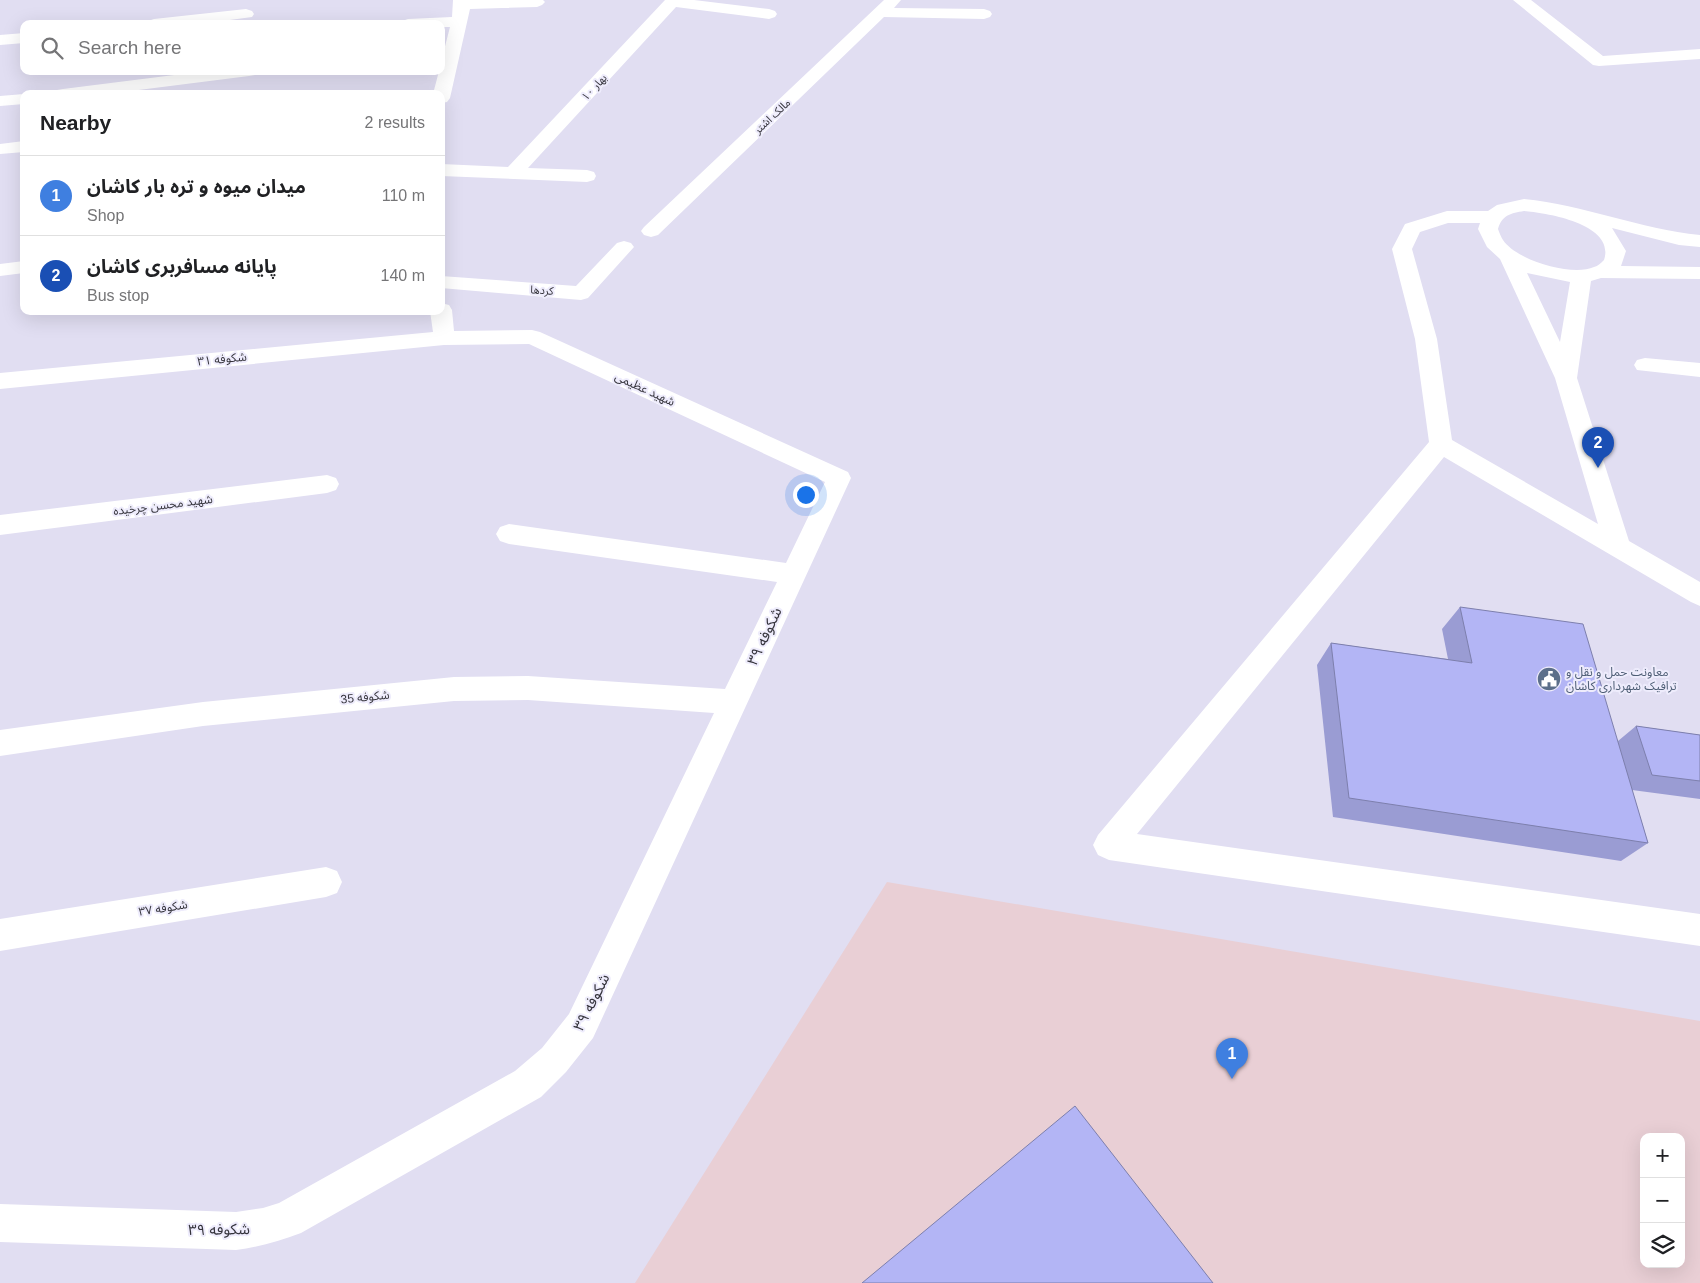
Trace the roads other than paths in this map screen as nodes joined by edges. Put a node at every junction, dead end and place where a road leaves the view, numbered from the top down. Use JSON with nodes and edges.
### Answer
{"nodes":[{"id":1,"x":1521,"y":0,"type":"edge"},
{"id":2,"x":673,"y":1,"type":"edge"},
{"id":3,"x":461,"y":2,"type":"edge"},
{"id":4,"x":538,"y":2,"type":"dead end"},
{"id":5,"x":887,"y":6,"type":"edge"},
{"id":6,"x":246,"y":14,"type":"dead end"},
{"id":7,"x":769,"y":14,"type":"dead end"},
{"id":8,"x":984,"y":14,"type":"dead end"},
{"id":9,"x":191,"y":20,"type":"edge"},
{"id":10,"x":459,"y":22,"type":"junction"},
{"id":11,"x":445,"y":23,"type":"edge"},
{"id":12,"x":20,"y":38,"type":"edge"},
{"id":13,"x":0,"y":40,"type":"edge"},
{"id":14,"x":1700,"y":54,"type":"edge"},
{"id":15,"x":217,"y":75,"type":"edge"},
{"id":16,"x":95,"y":90,"type":"edge"},
{"id":17,"x":443,"y":90,"type":"edge"},
{"id":18,"x":20,"y":99,"type":"edge"},
{"id":19,"x":0,"y":102,"type":"edge"},
{"id":20,"x":20,"y":146,"type":"edge"},
{"id":21,"x":0,"y":149,"type":"edge"},
{"id":22,"x":445,"y":170,"type":"edge"},
{"id":23,"x":514,"y":173,"type":"junction"},
{"id":24,"x":588,"y":176,"type":"dead end"},
{"id":25,"x":1571,"y":213,"type":"junction"},
{"id":26,"x":1492,"y":217,"type":"junction"},
{"id":27,"x":651,"y":231,"type":"dead end"},
{"id":28,"x":1700,"y":241,"type":"edge"},
{"id":29,"x":624,"y":247,"type":"dead end"},
{"id":30,"x":1509,"y":256,"type":"junction"},
{"id":31,"x":20,"y":268,"type":"edge"},
{"id":32,"x":0,"y":270,"type":"edge"},
{"id":33,"x":1700,"y":273,"type":"edge"},
{"id":34,"x":1591,"y":274,"type":"junction"},
{"id":35,"x":445,"y":282,"type":"edge"},
{"id":36,"x":442,"y":315,"type":"edge"},
{"id":37,"x":444,"y":338,"type":"junction"},
{"id":38,"x":1645,"y":365,"type":"dead end"},
{"id":39,"x":1700,"y":370,"type":"edge"},
{"id":40,"x":1566,"y":378,"type":"junction"},
{"id":41,"x":0,"y":381,"type":"edge"},
{"id":42,"x":1441,"y":444,"type":"junction"},
{"id":43,"x":839,"y":478,"type":"joint"},
{"id":44,"x":327,"y":484,"type":"dead end"},
{"id":45,"x":0,"y":526,"type":"edge"},
{"id":46,"x":509,"y":534,"type":"dead end"},
{"id":47,"x":1618,"y":547,"type":"junction"},
{"id":48,"x":793,"y":574,"type":"junction"},
{"id":49,"x":1700,"y":594,"type":"edge"},
{"id":50,"x":733,"y":702,"type":"junction"},
{"id":51,"x":0,"y":743,"type":"edge"},
{"id":52,"x":326,"y":882,"type":"dead end"},
{"id":53,"x":1700,"y":930,"type":"edge"},
{"id":54,"x":0,"y":935,"type":"edge"},
{"id":55,"x":0,"y":1223,"type":"edge"}],
"edges":[{"from":1,"to":14,"type":"street"},
{"from":2,"to":7,"type":"street"},
{"from":2,"to":23,"type":"street","name":"بهار ۱۰"},
{"from":3,"to":4,"type":"street"},
{"from":3,"to":10,"type":"street"},
{"from":5,"to":8,"type":"street"},
{"from":5,"to":27,"type":"street","name":"مالک اشتر"},
{"from":6,"to":9,"type":"street"},
{"from":10,"to":11,"type":"street"},
{"from":10,"to":17,"type":"street"},
{"from":12,"to":13,"type":"street"},
{"from":15,"to":16,"type":"street"},
{"from":18,"to":19,"type":"street"},
{"from":20,"to":21,"type":"street"},
{"from":22,"to":23,"type":"street"},
{"from":23,"to":24,"type":"street"},
{"from":25,"to":26,"type":"street"},
{"from":25,"to":28,"type":"street"},
{"from":25,"to":34,"type":"street"},
{"from":26,"to":30,"type":"street"},
{"from":26,"to":42,"type":"street"},
{"from":29,"to":35,"type":"street","name":"کردها"},
{"from":30,"to":34,"type":"street"},
{"from":30,"to":40,"type":"street"},
{"from":31,"to":32,"type":"street"},
{"from":33,"to":34,"type":"street"},
{"from":34,"to":40,"type":"street"},
{"from":36,"to":37,"type":"street"},
{"from":37,"to":41,"type":"street","name":"شکوفه ۳۱"},
{"from":37,"to":43,"type":"street","name":"شهید عظیمی"},
{"from":38,"to":39,"type":"street"},
{"from":40,"to":47,"type":"street"},
{"from":42,"to":47,"type":"street"},
{"from":42,"to":53,"type":"street"},
{"from":43,"to":48,"type":"street","name":"شکوفه ۳۹"},
{"from":44,"to":45,"type":"street","name":"شهید محسن چرخیده"},
{"from":46,"to":48,"type":"street"},
{"from":47,"to":49,"type":"street"},
{"from":48,"to":50,"type":"street","name":"شکوفه ۳۹"},
{"from":50,"to":51,"type":"street","name":"شکوفه 35"},
{"from":50,"to":55,"type":"street","name":"شکوفه ۳۹"},
{"from":52,"to":54,"type":"street","name":"شکوفه ۳۷"}]}
